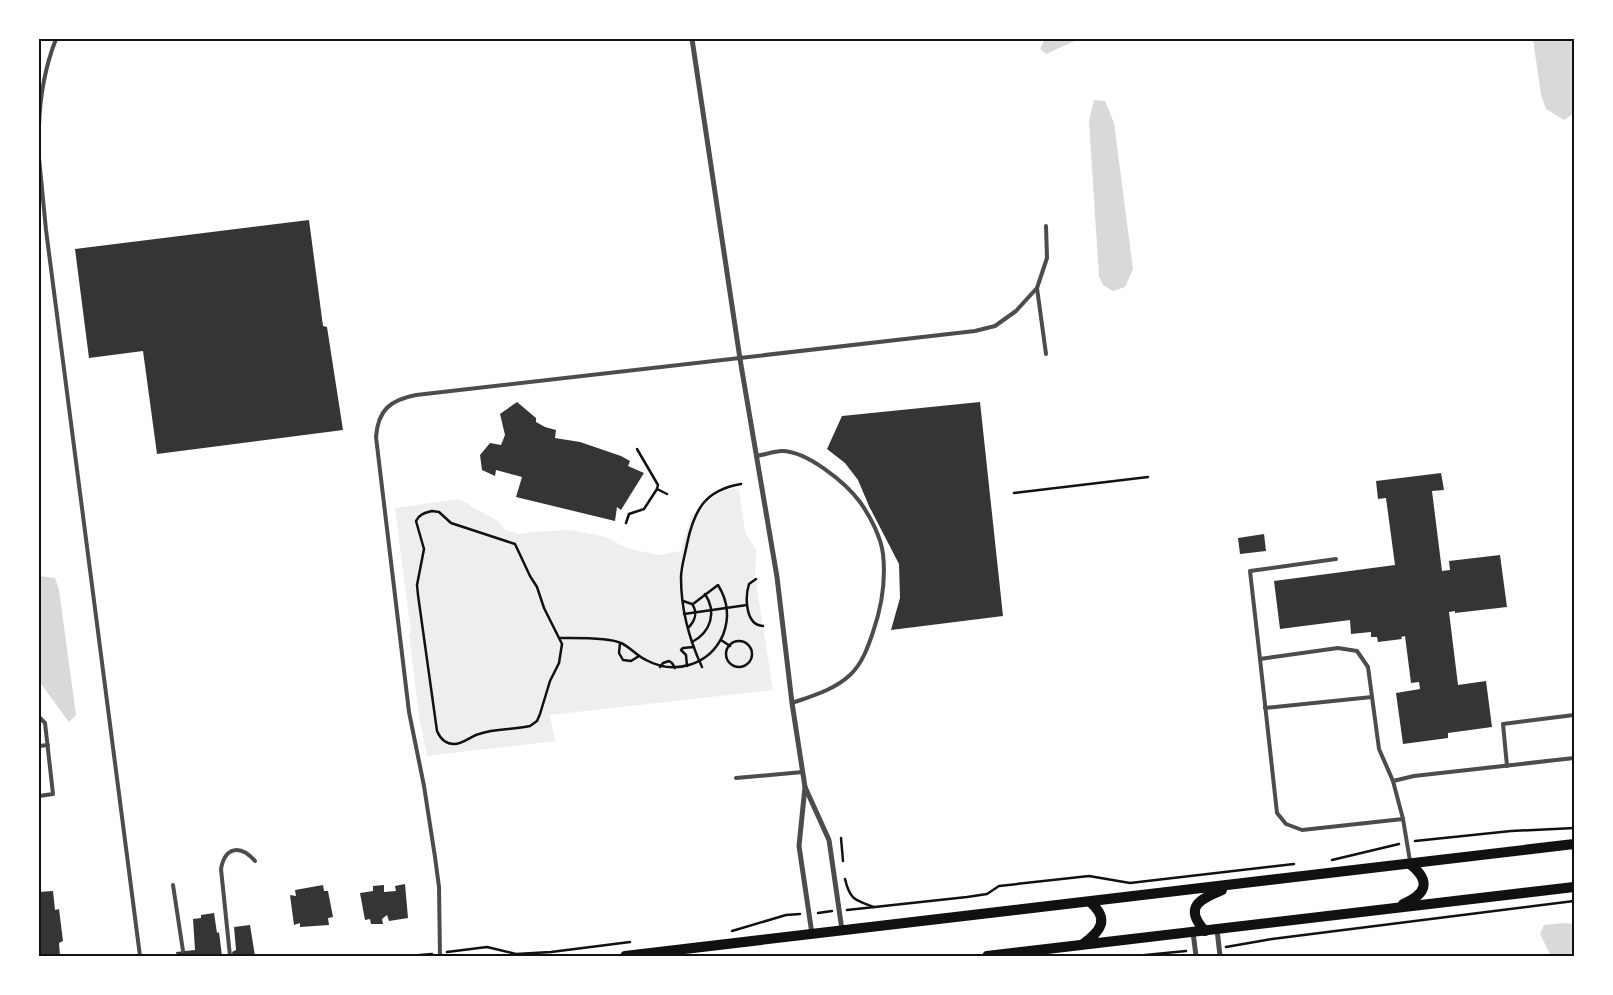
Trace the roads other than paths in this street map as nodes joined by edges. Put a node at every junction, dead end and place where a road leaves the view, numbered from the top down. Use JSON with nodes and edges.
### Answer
{"nodes":[{"id":1,"x":56,"y":39,"type":"edge"},
{"id":2,"x":692,"y":39,"type":"edge"},
{"id":3,"x":39,"y":126,"type":"edge"},
{"id":4,"x":39,"y":158,"type":"edge"},
{"id":5,"x":1046,"y":226,"type":"dead end"},
{"id":6,"x":1037,"y":288,"type":"junction"},
{"id":7,"x":1046,"y":354,"type":"dead end"},
{"id":8,"x":740,"y":358,"type":"junction"},
{"id":9,"x":756,"y":456,"type":"junction"},
{"id":10,"x":1336,"y":559,"type":"dead end"},
{"id":11,"x":1260,"y":659,"type":"junction"},
{"id":12,"x":1372,"y":697,"type":"junction"},
{"id":13,"x":792,"y":703,"type":"junction"},
{"id":14,"x":1265,"y":708,"type":"junction"},
{"id":15,"x":1574,"y":715,"type":"edge"},
{"id":16,"x":39,"y":717,"type":"edge"},
{"id":17,"x":48,"y":745,"type":"junction"},
{"id":18,"x":39,"y":746,"type":"edge"},
{"id":19,"x":1574,"y":758,"type":"edge"},
{"id":20,"x":1507,"y":766,"type":"junction"},
{"id":21,"x":803,"y":772,"type":"junction"},
{"id":22,"x":736,"y":778,"type":"dead end"},
{"id":23,"x":1393,"y":781,"type":"junction"},
{"id":24,"x":805,"y":787,"type":"junction"},
{"id":25,"x":39,"y":796,"type":"edge"},
{"id":26,"x":1403,"y":819,"type":"junction"},
{"id":27,"x":1574,"y":844,"type":"edge"},
{"id":28,"x":255,"y":861,"type":"dead end"},
{"id":29,"x":1410,"y":864,"type":"junction"},
{"id":30,"x":1235,"y":884,"type":"junction"},
{"id":31,"x":174,"y":885,"type":"dead end"},
{"id":32,"x":1574,"y":887,"type":"edge"},
{"id":33,"x":1090,"y":902,"type":"junction"},
{"id":34,"x":1393,"y":908,"type":"junction"},
{"id":35,"x":1217,"y":929,"type":"junction"},
{"id":36,"x":842,"y":930,"type":"junction"},
{"id":37,"x":1205,"y":931,"type":"junction"},
{"id":38,"x":1193,"y":932,"type":"junction"},
{"id":39,"x":812,"y":934,"type":"junction"},
{"id":40,"x":1080,"y":946,"type":"junction"},
{"id":41,"x":183,"y":951,"type":"dead end"},
{"id":42,"x":440,"y":955,"type":"edge"},
{"id":43,"x":1012,"y":955,"type":"edge"},
{"id":44,"x":140,"y":956,"type":"edge"},
{"id":45,"x":230,"y":956,"type":"edge"},
{"id":46,"x":625,"y":956,"type":"edge"},
{"id":47,"x":987,"y":956,"type":"edge"},
{"id":48,"x":1196,"y":956,"type":"edge"},
{"id":49,"x":1220,"y":956,"type":"edge"}],
"edges":[{"from":1,"to":3,"type":"lane"},
{"from":2,"to":8,"type":"street"},
{"from":4,"to":44,"type":"lane"},
{"from":5,"to":6,"type":"lane"},
{"from":6,"to":7,"type":"lane"},
{"from":6,"to":8,"type":"lane"},
{"from":8,"to":9,"type":"street"},
{"from":8,"to":42,"type":"lane"},
{"from":9,"to":13,"type":"street"},
{"from":9,"to":13,"type":"lane"},
{"from":10,"to":11,"type":"lane"},
{"from":11,"to":12,"type":"lane"},
{"from":11,"to":14,"type":"lane"},
{"from":12,"to":14,"type":"lane"},
{"from":12,"to":23,"type":"lane"},
{"from":13,"to":21,"type":"street"},
{"from":14,"to":26,"type":"lane"},
{"from":15,"to":20,"type":"lane"},
{"from":16,"to":17,"type":"lane"},
{"from":17,"to":18,"type":"lane"},
{"from":17,"to":25,"type":"lane"},
{"from":19,"to":20,"type":"lane"},
{"from":20,"to":23,"type":"lane"},
{"from":21,"to":22,"type":"lane"},
{"from":21,"to":24,"type":"street"},
{"from":23,"to":26,"type":"lane"},
{"from":24,"to":36,"type":"street"},
{"from":24,"to":39,"type":"street"},
{"from":26,"to":29,"type":"lane"},
{"from":27,"to":29,"type":"main road"},
{"from":28,"to":45,"type":"lane"},
{"from":29,"to":30,"type":"main road"},
{"from":29,"to":34,"type":"main road"},
{"from":30,"to":33,"type":"main road"},
{"from":30,"to":37,"type":"main road"},
{"from":31,"to":41,"type":"lane"},
{"from":32,"to":34,"type":"main road"},
{"from":33,"to":36,"type":"main road"},
{"from":33,"to":40,"type":"main road"},
{"from":34,"to":35,"type":"main road"},
{"from":35,"to":37,"type":"main road"},
{"from":35,"to":49,"type":"street"},
{"from":36,"to":39,"type":"main road"},
{"from":37,"to":38,"type":"main road"},
{"from":38,"to":40,"type":"main road"},
{"from":38,"to":48,"type":"street"},
{"from":39,"to":46,"type":"main road"},
{"from":40,"to":43,"type":"main road"},
{"from":43,"to":47,"type":"main road"}]}
